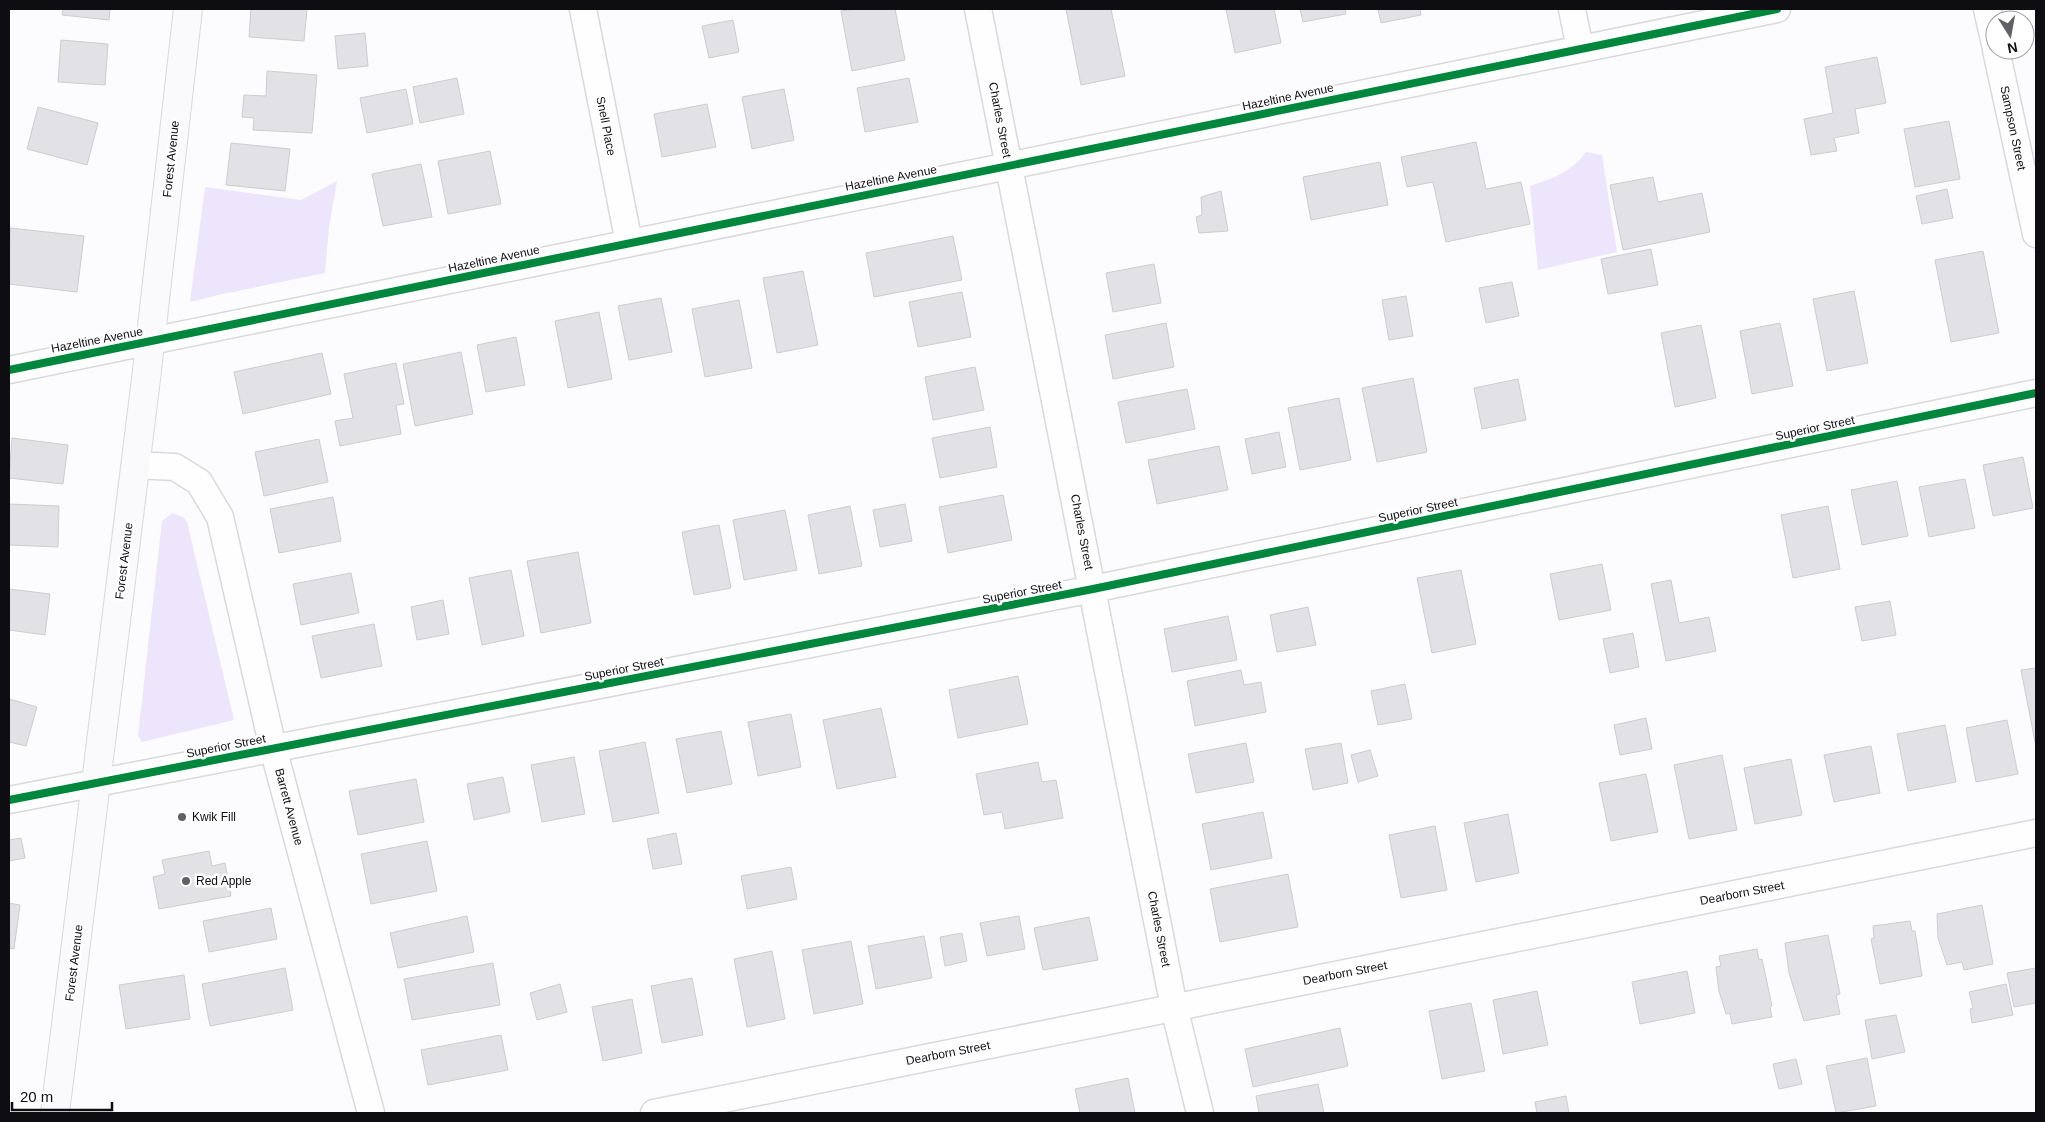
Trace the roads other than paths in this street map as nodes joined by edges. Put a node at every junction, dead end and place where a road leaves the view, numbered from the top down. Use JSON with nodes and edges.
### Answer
{"nodes":[{"id":1,"x":188,"y":9,"type":"edge"},
{"id":2,"x":583,"y":9,"type":"edge"},
{"id":3,"x":978,"y":9,"type":"edge"},
{"id":4,"x":1572,"y":9,"type":"edge"},
{"id":5,"x":1778,"y":9,"type":"edge"},
{"id":6,"x":1580,"y":49,"type":"junction"},
{"id":7,"x":1998,"y":60,"type":"edge"},
{"id":8,"x":1009,"y":166,"type":"junction"},
{"id":9,"x":2036,"y":234,"type":"edge"},
{"id":10,"x":629,"y":243,"type":"junction"},
{"id":11,"x":150,"y":341,"type":"junction"},
{"id":12,"x":9,"y":370,"type":"edge"},
{"id":13,"x":2036,"y":393,"type":"edge"},
{"id":14,"x":136,"y":465,"type":"junction"},
{"id":15,"x":1093,"y":590,"type":"junction"},
{"id":16,"x":273,"y":748,"type":"junction"},
{"id":17,"x":96,"y":782,"type":"junction"},
{"id":18,"x":9,"y":800,"type":"edge"},
{"id":19,"x":2036,"y":833,"type":"edge"},
{"id":20,"x":1174,"y":1007,"type":"junction"},
{"id":21,"x":55,"y":1113,"type":"edge"},
{"id":22,"x":371,"y":1113,"type":"edge"},
{"id":23,"x":654,"y":1113,"type":"edge"},
{"id":24,"x":1200,"y":1113,"type":"edge"}],
"edges":[{"from":1,"to":11,"type":"main road","name":"Forest Avenue"},
{"from":2,"to":10,"type":"street","name":"Snell Place"},
{"from":3,"to":8,"type":"street","name":"Charles Street"},
{"from":4,"to":6,"type":"street"},
{"from":5,"to":6,"type":"street","name":"Hazeltine Avenue"},
{"from":6,"to":8,"type":"street","name":"Hazeltine Avenue"},
{"from":7,"to":9,"type":"street","name":"Sampson Street"},
{"from":8,"to":10,"type":"street","name":"Hazeltine Avenue"},
{"from":8,"to":15,"type":"street","name":"Charles Street"},
{"from":10,"to":11,"type":"street","name":"Hazeltine Avenue"},
{"from":11,"to":12,"type":"street","name":"Hazeltine Avenue"},
{"from":11,"to":14,"type":"main road","name":"Forest Avenue"},
{"from":13,"to":15,"type":"street","name":"Superior Street"},
{"from":14,"to":16,"type":"street","name":"Barrett Avenue"},
{"from":14,"to":17,"type":"main road","name":"Forest Avenue"},
{"from":15,"to":16,"type":"street","name":"Superior Street"},
{"from":15,"to":20,"type":"street","name":"Charles Street"},
{"from":16,"to":17,"type":"street","name":"Superior Street"},
{"from":16,"to":22,"type":"street","name":"Barrett Avenue"},
{"from":17,"to":18,"type":"street","name":"Superior Street"},
{"from":17,"to":21,"type":"main road","name":"Forest Avenue"},
{"from":19,"to":20,"type":"street","name":"Dearborn Street"},
{"from":20,"to":23,"type":"street","name":"Dearborn Street"},
{"from":20,"to":24,"type":"street","name":"Charles Street"}]}
